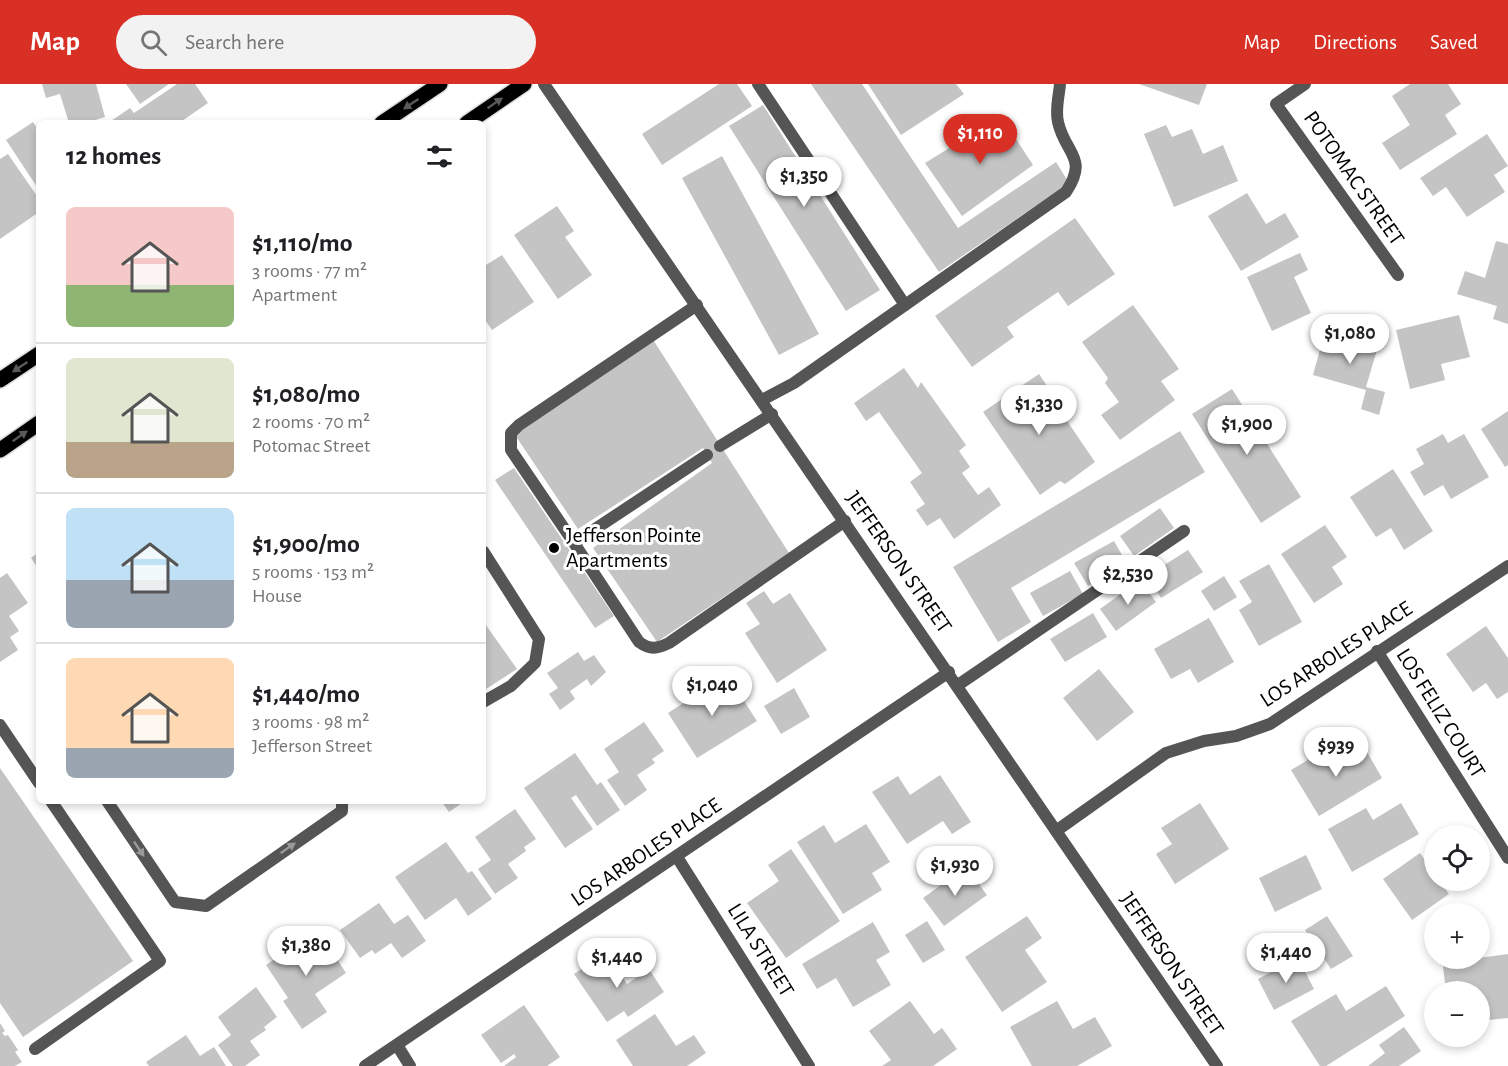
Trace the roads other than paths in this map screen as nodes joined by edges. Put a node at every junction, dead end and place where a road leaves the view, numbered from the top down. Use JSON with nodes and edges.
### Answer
{"nodes":[{"id":1,"x":440,"y":84,"type":"edge"},
{"id":2,"x":524,"y":84,"type":"edge"},
{"id":3,"x":544,"y":84,"type":"edge"},
{"id":4,"x":758,"y":84,"type":"edge"},
{"id":5,"x":1060,"y":84,"type":"edge"},
{"id":6,"x":1305,"y":84,"type":"edge"},
{"id":7,"x":386,"y":120,"type":"edge"},
{"id":8,"x":471,"y":120,"type":"edge"},
{"id":9,"x":1398,"y":275,"type":"dead end"},
{"id":10,"x":905,"y":305,"type":"junction"},
{"id":11,"x":696,"y":306,"type":"junction"},
{"id":12,"x":36,"y":356,"type":"edge"},
{"id":13,"x":0,"y":380,"type":"edge"},
{"id":14,"x":762,"y":400,"type":"junction"},
{"id":15,"x":772,"y":414,"type":"junction"},
{"id":16,"x":36,"y":425,"type":"edge"},
{"id":17,"x":720,"y":446,"type":"dead end"},
{"id":18,"x":0,"y":450,"type":"edge"},
{"id":19,"x":707,"y":455,"type":"dead end"},
{"id":20,"x":845,"y":521,"type":"junction"},
{"id":21,"x":1184,"y":531,"type":"dead end"},
{"id":22,"x":574,"y":543,"type":"junction"},
{"id":23,"x":486,"y":556,"type":"edge"},
{"id":24,"x":1508,"y":566,"type":"edge"},
{"id":25,"x":1377,"y":651,"type":"junction"},
{"id":26,"x":949,"y":672,"type":"junction"},
{"id":27,"x":958,"y":685,"type":"junction"},
{"id":28,"x":486,"y":700,"type":"edge"},
{"id":29,"x":0,"y":725,"type":"edge"},
{"id":30,"x":36,"y":779,"type":"edge"},
{"id":31,"x":53,"y":804,"type":"edge"},
{"id":32,"x":108,"y":804,"type":"edge"},
{"id":33,"x":342,"y":804,"type":"edge"},
{"id":34,"x":1056,"y":831,"type":"junction"},
{"id":35,"x":677,"y":857,"type":"junction"},
{"id":36,"x":1508,"y":858,"type":"edge"},
{"id":37,"x":397,"y":1045,"type":"junction"},
{"id":38,"x":35,"y":1049,"type":"dead end"},
{"id":39,"x":365,"y":1066,"type":"edge"},
{"id":40,"x":410,"y":1066,"type":"edge"},
{"id":41,"x":809,"y":1066,"type":"edge"},
{"id":42,"x":1217,"y":1066,"type":"edge"}],
"edges":[{"from":1,"to":7,"type":"main road","one_way":true},
{"from":8,"to":2,"type":"main road","one_way":true},
{"from":3,"to":11,"type":"street","name":"JEFFERSON STREET"},
{"from":4,"to":10,"type":"street"},
{"from":5,"to":10,"type":"street"},
{"from":6,"to":9,"type":"street","name":"POTOMAC STREET"},
{"from":10,"to":14,"type":"street"},
{"from":11,"to":14,"type":"street","name":"JEFFERSON STREET"},
{"from":11,"to":22,"type":"street"},
{"from":12,"to":13,"type":"main road","one_way":true},
{"from":14,"to":15,"type":"street","name":"JEFFERSON STREET"},
{"from":15,"to":17,"type":"street"},
{"from":15,"to":20,"type":"street","name":"JEFFERSON STREET"},
{"from":18,"to":16,"type":"main road","one_way":true},
{"from":19,"to":22,"type":"street"},
{"from":20,"to":22,"type":"street"},
{"from":20,"to":26,"type":"street","name":"JEFFERSON STREET"},
{"from":21,"to":27,"type":"street"},
{"from":23,"to":28,"type":"street"},
{"from":24,"to":25,"type":"street","name":"LOS ARBOLES PLACE"},
{"from":25,"to":34,"type":"street","name":"LOS ARBOLES PLACE"},
{"from":25,"to":36,"type":"street","name":"LOS FELIZ COURT"},
{"from":26,"to":27,"type":"street","name":"JEFFERSON STREET"},
{"from":26,"to":35,"type":"street","name":"LOS ARBOLES PLACE"},
{"from":27,"to":34,"type":"street","name":"JEFFERSON STREET"},
{"from":29,"to":30,"type":"street"},
{"from":31,"to":38,"type":"street"},
{"from":32,"to":33,"type":"street","one_way":true},
{"from":34,"to":42,"type":"street","name":"JEFFERSON STREET"},
{"from":35,"to":37,"type":"street","name":"LOS ARBOLES PLACE"},
{"from":35,"to":41,"type":"street","name":"LILA STREET"},
{"from":37,"to":39,"type":"street","name":"LOS ARBOLES PLACE"},
{"from":37,"to":40,"type":"street"}]}
